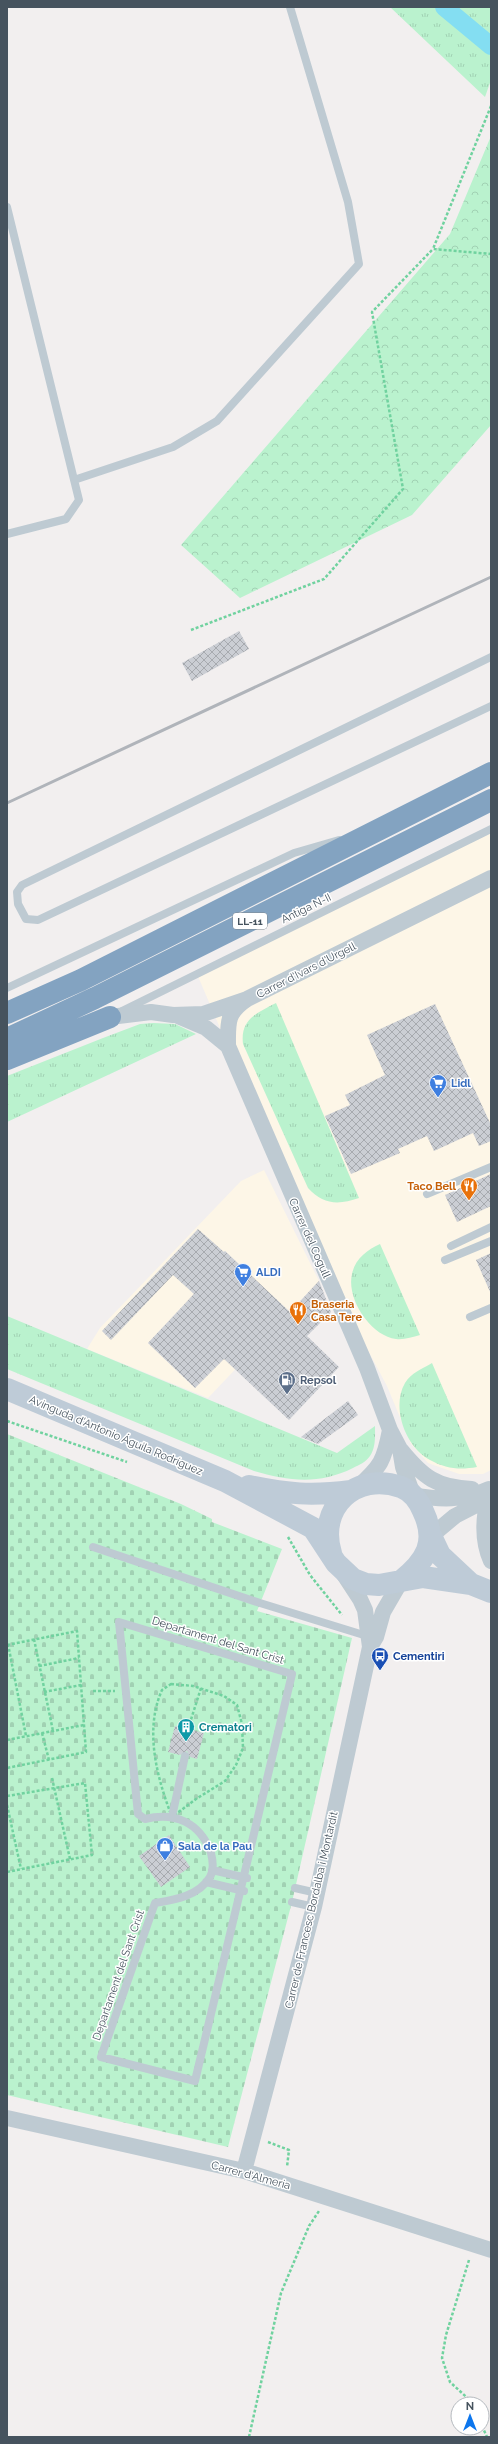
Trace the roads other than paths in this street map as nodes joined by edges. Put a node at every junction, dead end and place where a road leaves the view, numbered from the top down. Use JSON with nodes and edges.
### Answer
{"nodes":[{"id":1,"x":290,"y":7,"type":"edge"},
{"id":2,"x":7,"y":207,"type":"edge"},
{"id":3,"x":74,"y":480,"type":"junction"},
{"id":4,"x":7,"y":534,"type":"edge"},
{"id":5,"x":491,"y":657,"type":"edge"},
{"id":6,"x":491,"y":706,"type":"edge"},
{"id":7,"x":491,"y":773,"type":"edge"},
{"id":8,"x":491,"y":800,"type":"edge"},
{"id":9,"x":491,"y":829,"type":"edge"},
{"id":10,"x":371,"y":833,"type":"junction"},
{"id":11,"x":491,"y":878,"type":"edge"},
{"id":12,"x":7,"y":988,"type":"edge"},
{"id":13,"x":247,"y":999,"type":"junction"},
{"id":14,"x":7,"y":1013,"type":"edge"},
{"id":15,"x":173,"y":1015,"type":"junction"},
{"id":16,"x":110,"y":1016,"type":"junction"},
{"id":17,"x":7,"y":1039,"type":"edge"},
{"id":18,"x":228,"y":1046,"type":"junction"},
{"id":19,"x":7,"y":1060,"type":"edge"},
{"id":20,"x":491,"y":1167,"type":"edge"},
{"id":21,"x":427,"y":1194,"type":"dead end"},
{"id":22,"x":491,"y":1227,"type":"edge"},
{"id":23,"x":491,"y":1241,"type":"edge"},
{"id":24,"x":451,"y":1246,"type":"dead end"},
{"id":25,"x":445,"y":1260,"type":"dead end"},
{"id":26,"x":491,"y":1308,"type":"edge"},
{"id":27,"x":470,"y":1317,"type":"dead end"},
{"id":28,"x":7,"y":1389,"type":"edge"},
{"id":29,"x":390,"y":1430,"type":"junction"},
{"id":30,"x":400,"y":1449,"type":"junction"},
{"id":31,"x":225,"y":1481,"type":"junction"},
{"id":32,"x":354,"y":1490,"type":"junction"},
{"id":33,"x":490,"y":1493,"type":"edge"},
{"id":34,"x":412,"y":1495,"type":"junction"},
{"id":35,"x":431,"y":1536,"type":"junction"},
{"id":36,"x":93,"y":1547,"type":"dead end"},
{"id":37,"x":491,"y":1562,"type":"edge"},
{"id":38,"x":336,"y":1563,"type":"junction"},
{"id":39,"x":401,"y":1581,"type":"junction"},
{"id":40,"x":481,"y":1588,"type":"edge"},
{"id":41,"x":368,"y":1642,"type":"junction"},
{"id":42,"x":185,"y":1756,"type":"dead end"},
{"id":43,"x":172,"y":1817,"type":"junction"},
{"id":44,"x":212,"y":1870,"type":"junction"},
{"id":45,"x":245,"y":1877,"type":"junction"},
{"id":46,"x":206,"y":1882,"type":"junction"},
{"id":47,"x":295,"y":1888,"type":"dead end"},
{"id":48,"x":242,"y":1890,"type":"junction"},
{"id":49,"x":316,"y":1900,"type":"junction"},
{"id":50,"x":292,"y":1902,"type":"dead end"},
{"id":51,"x":7,"y":2118,"type":"edge"},
{"id":52,"x":244,"y":2171,"type":"junction"},
{"id":53,"x":491,"y":2250,"type":"edge"}],
"edges":[{"from":1,"to":3,"type":"lane"},
{"from":2,"to":3,"type":"lane"},
{"from":3,"to":4,"type":"lane"},
{"from":5,"to":6,"type":"lane"},
{"from":7,"to":10,"type":"highway","number":"LL-11"},
{"from":8,"to":17,"type":"highway","number":"LL-11"},
{"from":9,"to":16,"type":"lane","name":"Antiga N-II"},
{"from":10,"to":12,"type":"lane"},
{"from":10,"to":14,"type":"highway","number":"LL-11"},
{"from":11,"to":13,"type":"street","name":"Carrer d'Ivars d'Urgell"},
{"from":13,"to":15,"type":"street","name":"Carrer d'Ivars d'Urgell"},
{"from":13,"to":18,"type":"street"},
{"from":15,"to":16,"type":"street","name":"Carrer d'Ivars d'Urgell"},
{"from":15,"to":18,"type":"street"},
{"from":16,"to":19,"type":"highway"},
{"from":18,"to":29,"type":"street","name":"Carrer del Cogull"},
{"from":20,"to":21,"type":"lane"},
{"from":22,"to":24,"type":"lane"},
{"from":23,"to":25,"type":"lane"},
{"from":26,"to":27,"type":"lane"},
{"from":28,"to":31,"type":"street","name":"Avinguda d'Antonio Águila Rodríguez"},
{"from":29,"to":30,"type":"street","name":"Carrer del Cogull"},
{"from":29,"to":32,"type":"street"},
{"from":30,"to":33,"type":"street"},
{"from":30,"to":34,"type":"street","name":"Carrer del Cogull"},
{"from":31,"to":32,"type":"street","name":"Avinguda d'Antonio Águila Rodríguez"},
{"from":31,"to":38,"type":"street","name":"Avinguda d'Antonio Águila Rodríguez"},
{"from":32,"to":34,"type":"street","name":"Avinguda d'Antonio Águila Rodríguez"},
{"from":32,"to":38,"type":"street"},
{"from":33,"to":34,"type":"street"},
{"from":33,"to":35,"type":"street"},
{"from":33,"to":37,"type":"street"},
{"from":34,"to":35,"type":"street","name":"Avinguda d'Antonio Águila Rodríguez"},
{"from":35,"to":39,"type":"street"},
{"from":35,"to":40,"type":"street","name":"Avinguda d'Antonio Águila Rodríguez"},
{"from":36,"to":41,"type":"lane"},
{"from":38,"to":39,"type":"street","name":"Avinguda d'Antonio Águila Rodríguez"},
{"from":38,"to":41,"type":"street","name":"Carrer de Francesc Bordalba i Montardit"},
{"from":39,"to":40,"type":"street","name":"Avinguda d'Antonio Águila Rodríguez"},
{"from":39,"to":41,"type":"street","name":"Carrer de Francesc Bordalba i Montardit"},
{"from":41,"to":49,"type":"street","name":"Carrer de Francesc Bordalba i Montardit"},
{"from":42,"to":43,"type":"lane"},
{"from":43,"to":44,"type":"lane","name":"Departament del Sant Crist"},
{"from":43,"to":45,"type":"lane","name":"Departament del Sant Crist"},
{"from":44,"to":45,"type":"lane"},
{"from":44,"to":46,"type":"lane","name":"Departament del Sant Crist"},
{"from":45,"to":48,"type":"lane","name":"Departament del Sant Crist"},
{"from":46,"to":48,"type":"lane"},
{"from":46,"to":48,"type":"lane","name":"Departament del Sant Crist"},
{"from":47,"to":49,"type":"lane"},
{"from":49,"to":50,"type":"lane"},
{"from":49,"to":52,"type":"street","name":"Carrer de Francesc Bordalba i Montardit"},
{"from":51,"to":52,"type":"street","name":"Carrer d'Almeria"},
{"from":52,"to":53,"type":"street","name":"Carrer d'Almeria"}]}
